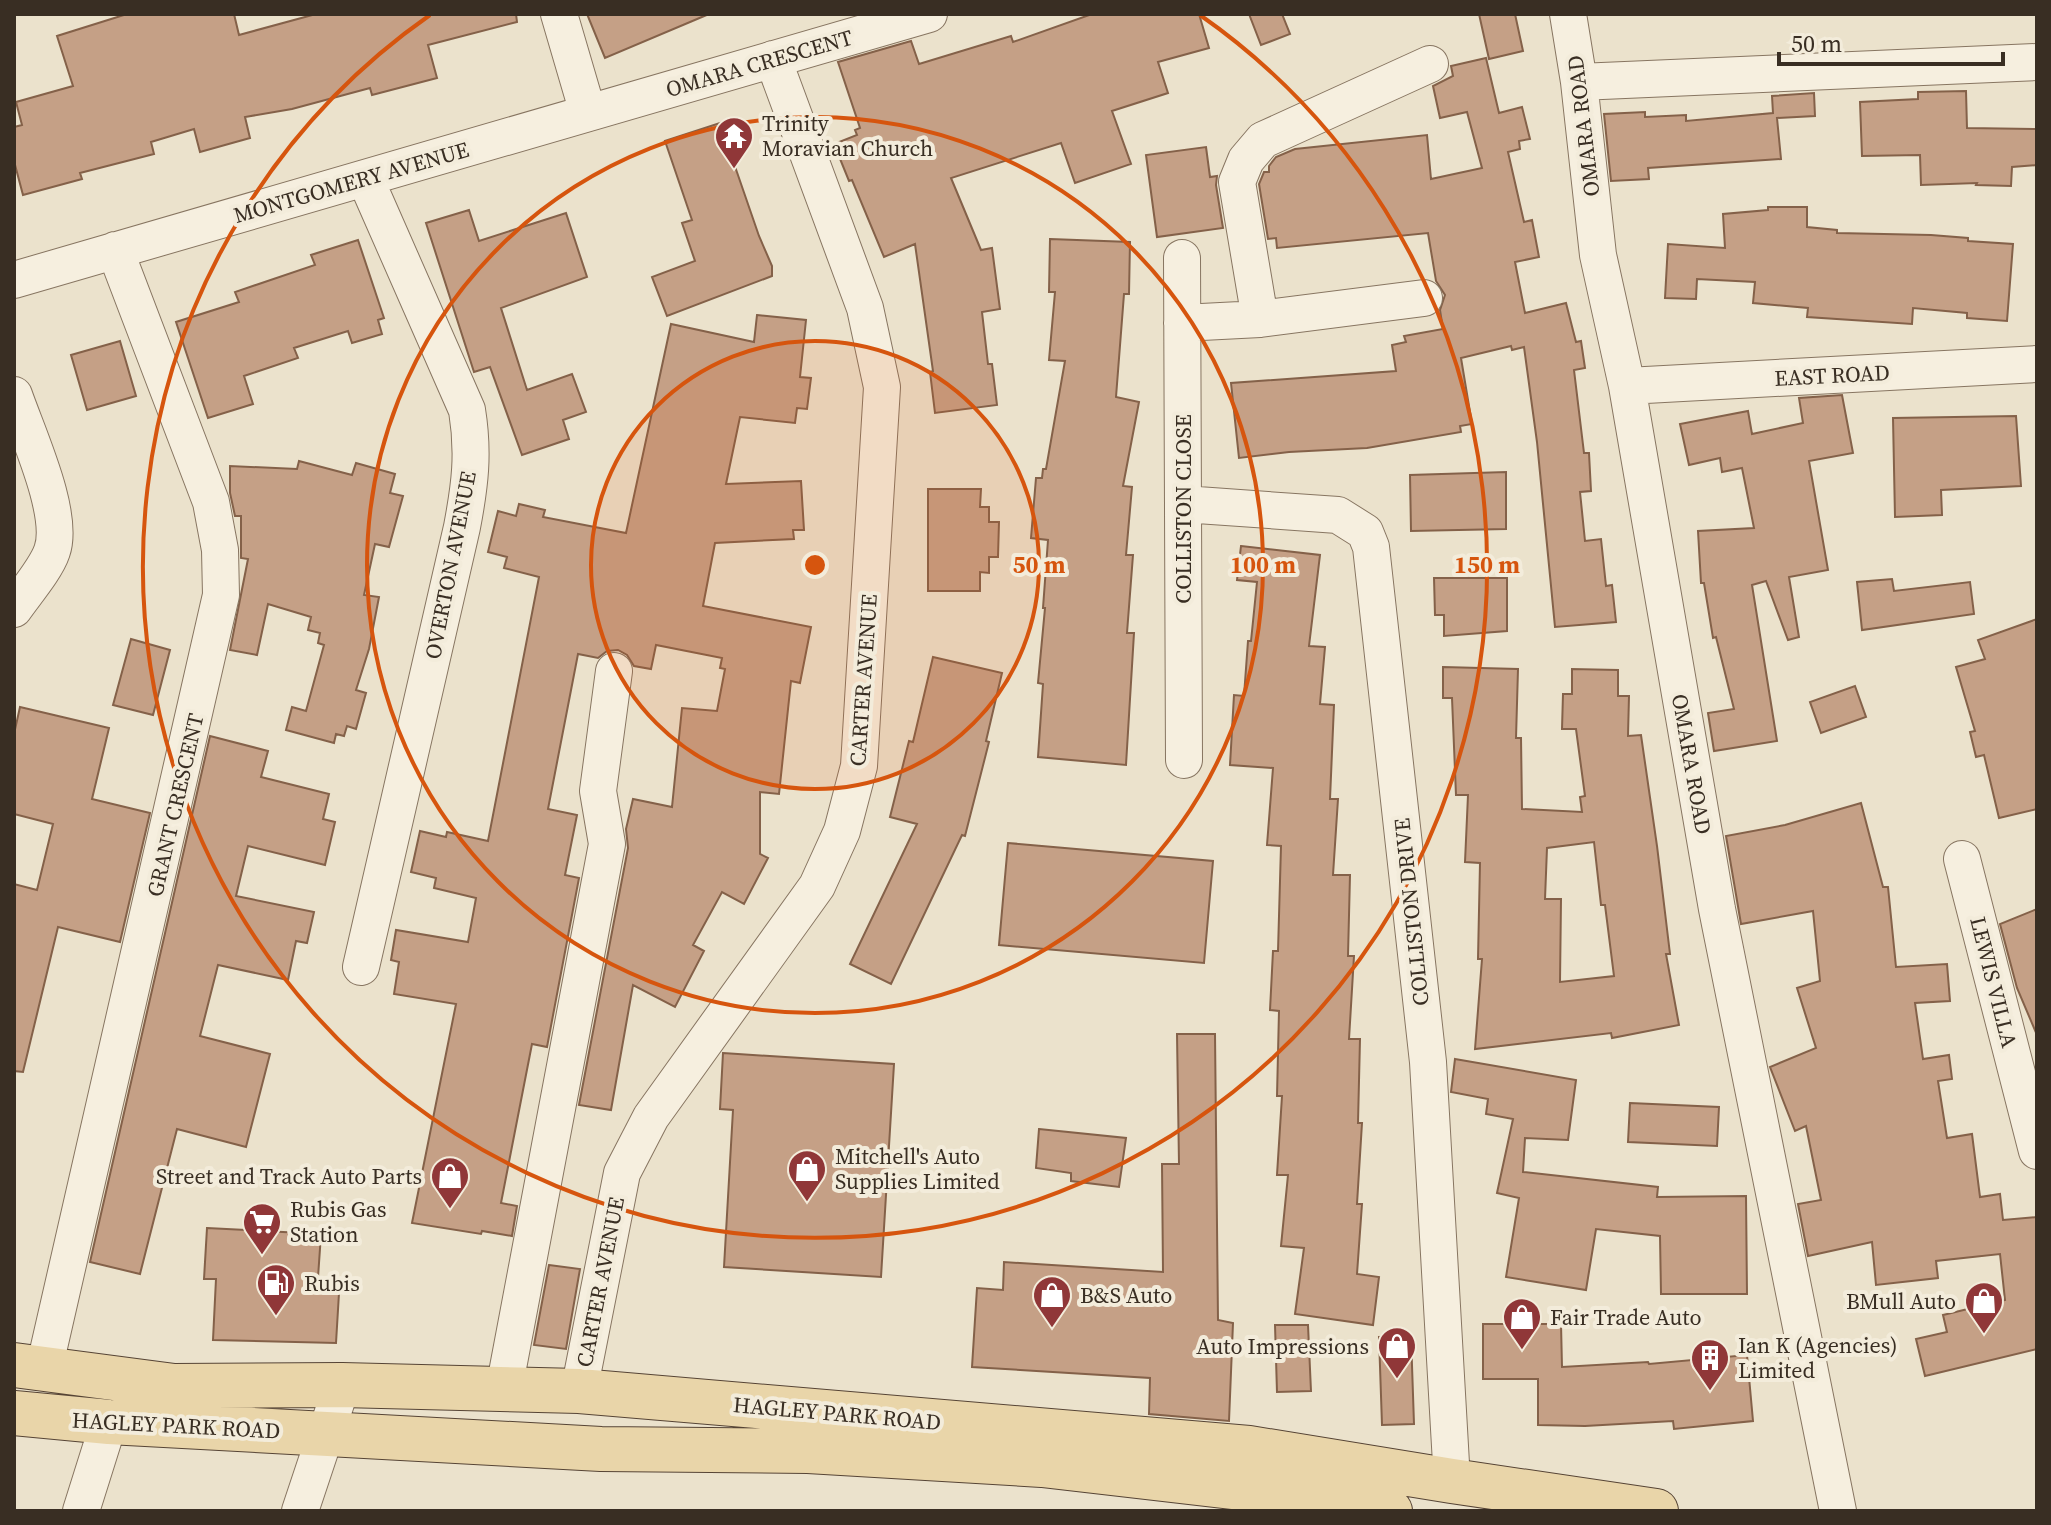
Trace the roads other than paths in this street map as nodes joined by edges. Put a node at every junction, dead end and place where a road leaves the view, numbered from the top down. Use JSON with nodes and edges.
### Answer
{"nodes":[{"id":1,"x":559,"y":14,"type":"edge"},
{"id":2,"x":929,"y":14,"type":"edge"},
{"id":3,"x":1568,"y":14,"type":"edge"},
{"id":4,"x":773,"y":59,"type":"junction"},
{"id":5,"x":2037,"y":62,"type":"edge"},
{"id":6,"x":1430,"y":64,"type":"dead end"},
{"id":7,"x":1579,"y":82,"type":"junction"},
{"id":8,"x":588,"y":113,"type":"junction"},
{"id":9,"x":365,"y":178,"type":"junction"},
{"id":10,"x":115,"y":250,"type":"junction"},
{"id":11,"x":1182,"y":258,"type":"dead end"},
{"id":12,"x":14,"y":280,"type":"edge"},
{"id":13,"x":1424,"y":298,"type":"dead end"},
{"id":14,"x":1260,"y":319,"type":"junction"},
{"id":15,"x":1182,"y":323,"type":"junction"},
{"id":16,"x":2037,"y":364,"type":"edge"},
{"id":17,"x":1627,"y":386,"type":"junction"},
{"id":18,"x":14,"y":395,"type":"edge"},
{"id":19,"x":1183,"y":504,"type":"junction"},
{"id":20,"x":14,"y":609,"type":"edge"},
{"id":21,"x":614,"y":671,"type":"dead end"},
{"id":22,"x":1184,"y":760,"type":"dead end"},
{"id":23,"x":1962,"y":859,"type":"dead end"},
{"id":24,"x":361,"y":967,"type":"dead end"},
{"id":25,"x":2037,"y":1151,"type":"edge"},
{"id":26,"x":29,"y":1367,"type":"edge"},
{"id":27,"x":342,"y":1385,"type":"junction"},
{"id":28,"x":504,"y":1389,"type":"junction"},
{"id":29,"x":579,"y":1391,"type":"junction"},
{"id":30,"x":14,"y":1413,"type":"edge"},
{"id":31,"x":109,"y":1422,"type":"junction"},
{"id":32,"x":327,"y":1434,"type":"junction"},
{"id":33,"x":1452,"y":1481,"type":"junction"},
{"id":34,"x":81,"y":1511,"type":"edge"},
{"id":35,"x":300,"y":1511,"type":"edge"},
{"id":36,"x":1390,"y":1511,"type":"edge"},
{"id":37,"x":1656,"y":1511,"type":"edge"},
{"id":38,"x":1838,"y":1511,"type":"edge"}],
"edges":[{"from":1,"to":8,"type":"street"},
{"from":2,"to":4,"type":"street","name":"OMARA CRESCENT"},
{"from":3,"to":7,"type":"street","name":"OMARA ROAD"},
{"from":4,"to":8,"type":"street","name":"OMARA CRESCENT"},
{"from":4,"to":29,"type":"street","name":"CARTER AVENUE"},
{"from":5,"to":7,"type":"street"},
{"from":6,"to":14,"type":"street"},
{"from":7,"to":17,"type":"street","name":"OMARA ROAD"},
{"from":8,"to":9,"type":"street","name":"MONTGOMERY AVENUE"},
{"from":9,"to":10,"type":"street","name":"MONTGOMERY AVENUE"},
{"from":9,"to":24,"type":"street","name":"OVERTON AVENUE"},
{"from":10,"to":12,"type":"street","name":"MONTGOMERY AVENUE"},
{"from":10,"to":26,"type":"street","name":"GRANT CRESCENT"},
{"from":11,"to":15,"type":"street","name":"COLLISTON CLOSE"},
{"from":13,"to":14,"type":"street"},
{"from":14,"to":15,"type":"street"},
{"from":15,"to":19,"type":"street","name":"COLLISTON CLOSE"},
{"from":16,"to":17,"type":"street","name":"EAST ROAD"},
{"from":17,"to":38,"type":"street","name":"OMARA ROAD"},
{"from":18,"to":20,"type":"street"},
{"from":19,"to":22,"type":"street","name":"COLLISTON CLOSE"},
{"from":19,"to":33,"type":"street","name":"COLLISTON DRIVE"},
{"from":21,"to":28,"type":"street"},
{"from":23,"to":25,"type":"street","name":"LEWIS VILLA"},
{"from":26,"to":27,"type":"main road","name":"HAGLEY PARK ROAD"},
{"from":27,"to":28,"type":"main road","name":"HAGLEY PARK ROAD"},
{"from":27,"to":32,"type":"street"},
{"from":28,"to":29,"type":"main road","name":"HAGLEY PARK ROAD"},
{"from":29,"to":33,"type":"main road","name":"HAGLEY PARK ROAD"},
{"from":30,"to":31,"type":"main road","name":"HAGLEY PARK ROAD"},
{"from":31,"to":32,"type":"main road","name":"HAGLEY PARK ROAD"},
{"from":31,"to":34,"type":"street"},
{"from":32,"to":35,"type":"street"},
{"from":32,"to":36,"type":"main road","name":"HAGLEY PARK ROAD"},
{"from":33,"to":37,"type":"main road","name":"HAGLEY PARK ROAD"}]}
